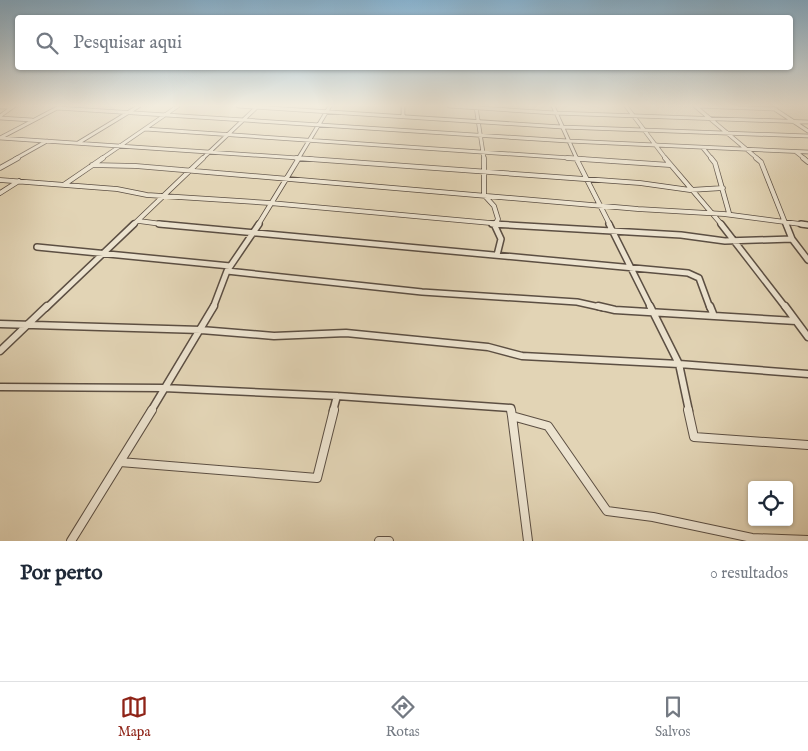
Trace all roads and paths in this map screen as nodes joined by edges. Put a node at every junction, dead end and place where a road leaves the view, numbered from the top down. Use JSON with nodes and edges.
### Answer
{"nodes":[{"id":1,"x":12,"y":131,"type":"edge"},
{"id":2,"x":98,"y":131,"type":"edge"},
{"id":3,"x":141,"y":131,"type":"edge"},
{"id":4,"x":177,"y":131,"type":"edge"},
{"id":5,"x":234,"y":131,"type":"edge"},
{"id":6,"x":316,"y":131,"type":"edge"},
{"id":7,"x":426,"y":131,"type":"edge"},
{"id":8,"x":480,"y":131,"type":"edge"},
{"id":9,"x":564,"y":131,"type":"edge"},
{"id":10,"x":645,"y":131,"type":"edge"},
{"id":11,"x":679,"y":131,"type":"edge"},
{"id":12,"x":728,"y":133,"type":"junction"},
{"id":13,"x":0,"y":134,"type":"edge"},
{"id":14,"x":7,"y":134,"type":"junction"},
{"id":15,"x":230,"y":135,"type":"junction"},
{"id":16,"x":481,"y":135,"type":"junction"},
{"id":17,"x":808,"y":136,"type":"edge"},
{"id":18,"x":311,"y":140,"type":"junction"},
{"id":19,"x":48,"y":141,"type":"junction"},
{"id":20,"x":568,"y":141,"type":"junction"},
{"id":21,"x":78,"y":143,"type":"junction"},
{"id":22,"x":118,"y":145,"type":"junction"},
{"id":23,"x":656,"y":146,"type":"junction"},
{"id":24,"x":704,"y":148,"type":"junction"},
{"id":25,"x":747,"y":149,"type":"junction"},
{"id":26,"x":212,"y":152,"type":"junction"},
{"id":27,"x":796,"y":152,"type":"junction"},
{"id":28,"x":808,"y":152,"type":"edge"},
{"id":29,"x":485,"y":153,"type":"junction"},
{"id":30,"x":300,"y":158,"type":"junction"},
{"id":31,"x":578,"y":160,"type":"junction"},
{"id":32,"x":808,"y":162,"type":"edge"},
{"id":33,"x":92,"y":165,"type":"junction"},
{"id":34,"x":670,"y":165,"type":"junction"},
{"id":35,"x":0,"y":168,"type":"edge"},
{"id":36,"x":191,"y":172,"type":"junction"},
{"id":37,"x":486,"y":173,"type":"junction"},
{"id":38,"x":287,"y":178,"type":"junction"},
{"id":39,"x":0,"y":180,"type":"edge"},
{"id":40,"x":20,"y":180,"type":"junction"},
{"id":41,"x":588,"y":180,"type":"junction"},
{"id":42,"x":65,"y":184,"type":"junction"},
{"id":43,"x":723,"y":188,"type":"junction"},
{"id":44,"x":690,"y":190,"type":"junction"},
{"id":45,"x":0,"y":193,"type":"edge"},
{"id":46,"x":166,"y":195,"type":"junction"},
{"id":47,"x":484,"y":195,"type":"junction"},
{"id":48,"x":270,"y":203,"type":"junction"},
{"id":49,"x":601,"y":204,"type":"junction"},
{"id":50,"x":710,"y":212,"type":"junction"},
{"id":51,"x":729,"y":213,"type":"junction"},
{"id":52,"x":139,"y":221,"type":"junction"},
{"id":53,"x":786,"y":221,"type":"junction"},
{"id":54,"x":494,"y":224,"type":"junction"},
{"id":55,"x":808,"y":225,"type":"edge"},
{"id":56,"x":254,"y":232,"type":"junction"},
{"id":57,"x":614,"y":232,"type":"junction"},
{"id":58,"x":792,"y":239,"type":"junction"},
{"id":59,"x":735,"y":240,"type":"junction"},
{"id":60,"x":37,"y":247,"type":"dead end"},
{"id":61,"x":104,"y":255,"type":"junction"},
{"id":62,"x":497,"y":255,"type":"junction"},
{"id":63,"x":808,"y":260,"type":"edge"},
{"id":64,"x":630,"y":267,"type":"junction"},
{"id":65,"x":229,"y":269,"type":"junction"},
{"id":66,"x":653,"y":311,"type":"junction"},
{"id":67,"x":714,"y":316,"type":"junction"},
{"id":68,"x":796,"y":321,"type":"junction"},
{"id":69,"x":0,"y":324,"type":"edge"},
{"id":70,"x":27,"y":326,"type":"junction"},
{"id":71,"x":201,"y":330,"type":"junction"},
{"id":72,"x":808,"y":337,"type":"edge"},
{"id":73,"x":0,"y":351,"type":"edge"},
{"id":74,"x":679,"y":364,"type":"junction"},
{"id":75,"x":808,"y":374,"type":"edge"},
{"id":76,"x":0,"y":387,"type":"edge"},
{"id":77,"x":164,"y":388,"type":"junction"},
{"id":78,"x":337,"y":396,"type":"junction"},
{"id":79,"x":512,"y":416,"type":"junction"},
{"id":80,"x":808,"y":445,"type":"edge"},
{"id":81,"x":120,"y":462,"type":"junction"},
{"id":82,"x":808,"y":540,"type":"edge"},
{"id":83,"x":71,"y":541,"type":"edge"},
{"id":84,"x":379,"y":541,"type":"edge"},
{"id":85,"x":389,"y":541,"type":"edge"},
{"id":86,"x":528,"y":541,"type":"edge"}],
"edges":[{"from":1,"to":14,"type":"street"},
{"from":2,"to":21,"type":"street"},
{"from":3,"to":22,"type":"street"},
{"from":4,"to":15,"type":"street"},
{"from":5,"to":15,"type":"street"},
{"from":6,"to":18,"type":"street"},
{"from":7,"to":16,"type":"street"},
{"from":8,"to":16,"type":"street"},
{"from":9,"to":20,"type":"street"},
{"from":10,"to":23,"type":"street"},
{"from":11,"to":12,"type":"street"},
{"from":12,"to":17,"type":"street"},
{"from":12,"to":25,"type":"street"},
{"from":13,"to":14,"type":"street"},
{"from":14,"to":19,"type":"street"},
{"from":15,"to":18,"type":"street"},
{"from":15,"to":26,"type":"street"},
{"from":16,"to":20,"type":"street"},
{"from":16,"to":29,"type":"street"},
{"from":18,"to":29,"type":"street"},
{"from":18,"to":30,"type":"street"},
{"from":19,"to":21,"type":"street"},
{"from":19,"to":35,"type":"street"},
{"from":20,"to":23,"type":"street"},
{"from":20,"to":31,"type":"street"},
{"from":21,"to":22,"type":"street"},
{"from":22,"to":26,"type":"street"},
{"from":22,"to":33,"type":"street"},
{"from":23,"to":24,"type":"street"},
{"from":23,"to":34,"type":"street"},
{"from":24,"to":25,"type":"street"},
{"from":24,"to":43,"type":"street"},
{"from":25,"to":27,"type":"street"},
{"from":25,"to":53,"type":"street"},
{"from":26,"to":30,"type":"street"},
{"from":26,"to":36,"type":"street"},
{"from":27,"to":28,"type":"street"},
{"from":27,"to":32,"type":"street"},
{"from":29,"to":31,"type":"street"},
{"from":29,"to":37,"type":"street"},
{"from":30,"to":37,"type":"street"},
{"from":30,"to":38,"type":"street"},
{"from":31,"to":34,"type":"street"},
{"from":31,"to":41,"type":"street"},
{"from":33,"to":36,"type":"street"},
{"from":33,"to":42,"type":"street"},
{"from":34,"to":44,"type":"street"},
{"from":36,"to":38,"type":"street"},
{"from":36,"to":46,"type":"street"},
{"from":37,"to":41,"type":"street"},
{"from":37,"to":47,"type":"street"},
{"from":38,"to":47,"type":"street"},
{"from":38,"to":48,"type":"street"},
{"from":39,"to":40,"type":"street"},
{"from":40,"to":42,"type":"street"},
{"from":40,"to":45,"type":"street"},
{"from":41,"to":44,"type":"street"},
{"from":41,"to":49,"type":"street"},
{"from":42,"to":46,"type":"street"},
{"from":43,"to":44,"type":"street"},
{"from":43,"to":51,"type":"street"},
{"from":44,"to":50,"type":"street"},
{"from":46,"to":48,"type":"street"},
{"from":46,"to":52,"type":"street"},
{"from":47,"to":49,"type":"street"},
{"from":47,"to":54,"type":"street"},
{"from":48,"to":54,"type":"street"},
{"from":48,"to":56,"type":"street"},
{"from":49,"to":50,"type":"street"},
{"from":49,"to":57,"type":"street"},
{"from":50,"to":51,"type":"street"},
{"from":50,"to":59,"type":"street"},
{"from":51,"to":53,"type":"street"},
{"from":52,"to":56,"type":"street"},
{"from":52,"to":61,"type":"street"},
{"from":53,"to":55,"type":"street"},
{"from":53,"to":58,"type":"street"},
{"from":54,"to":57,"type":"street"},
{"from":54,"to":62,"type":"street"},
{"from":56,"to":62,"type":"street"},
{"from":56,"to":65,"type":"street"},
{"from":57,"to":59,"type":"street"},
{"from":57,"to":64,"type":"street"},
{"from":58,"to":59,"type":"street"},
{"from":58,"to":63,"type":"street"},
{"from":59,"to":68,"type":"street"},
{"from":60,"to":61,"type":"street"},
{"from":61,"to":65,"type":"street"},
{"from":61,"to":70,"type":"street"},
{"from":62,"to":64,"type":"street"},
{"from":64,"to":66,"type":"street"},
{"from":64,"to":67,"type":"street"},
{"from":65,"to":66,"type":"street"},
{"from":65,"to":71,"type":"street"},
{"from":66,"to":67,"type":"street"},
{"from":66,"to":74,"type":"street"},
{"from":67,"to":68,"type":"street"},
{"from":68,"to":72,"type":"street"},
{"from":69,"to":70,"type":"street"},
{"from":70,"to":71,"type":"street"},
{"from":70,"to":73,"type":"street"},
{"from":71,"to":74,"type":"street"},
{"from":71,"to":77,"type":"street"},
{"from":74,"to":75,"type":"street"},
{"from":74,"to":80,"type":"street"},
{"from":76,"to":77,"type":"street"},
{"from":77,"to":78,"type":"street"},
{"from":77,"to":81,"type":"street"},
{"from":78,"to":79,"type":"street"},
{"from":78,"to":81,"type":"street"},
{"from":79,"to":82,"type":"street"},
{"from":79,"to":86,"type":"street"},
{"from":81,"to":83,"type":"street"},
{"from":84,"to":85,"type":"street"}]}
